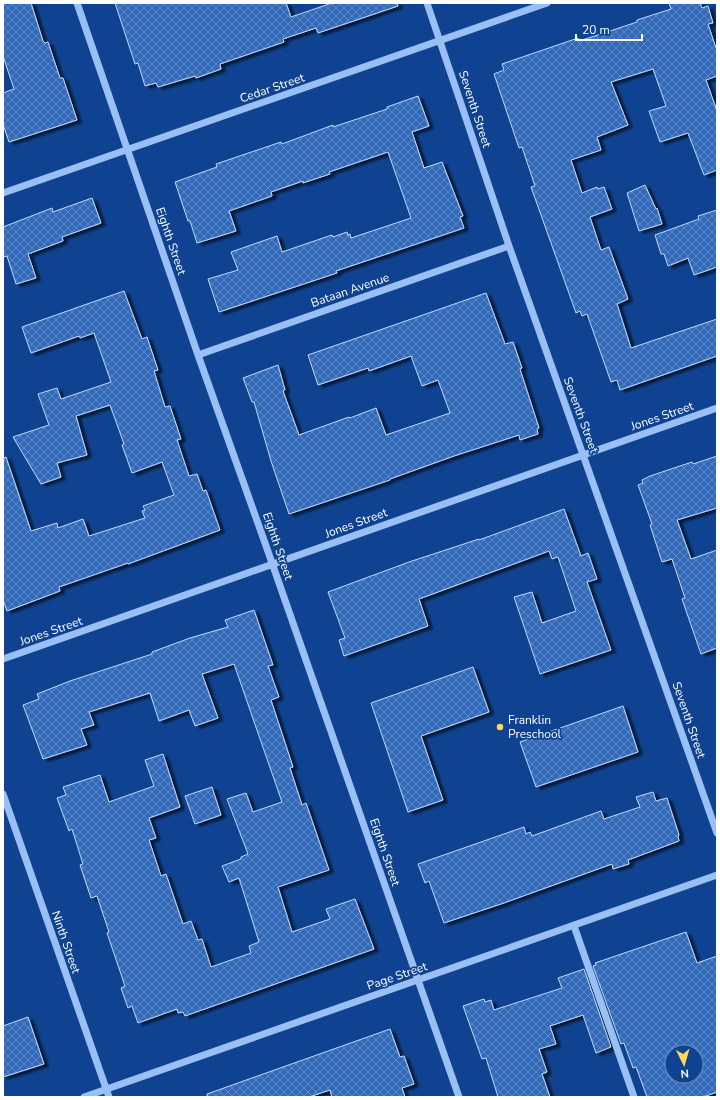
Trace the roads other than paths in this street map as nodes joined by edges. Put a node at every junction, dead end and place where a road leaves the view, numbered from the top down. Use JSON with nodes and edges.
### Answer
{"nodes":[{"id":1,"x":76,"y":3,"type":"edge"},
{"id":2,"x":427,"y":3,"type":"edge"},
{"id":3,"x":547,"y":3,"type":"edge"},
{"id":4,"x":440,"y":41,"type":"junction"},
{"id":5,"x":128,"y":150,"type":"junction"},
{"id":6,"x":3,"y":193,"type":"edge"},
{"id":7,"x":509,"y":246,"type":"junction"},
{"id":8,"x":198,"y":355,"type":"junction"},
{"id":9,"x":717,"y":408,"type":"edge"},
{"id":10,"x":583,"y":455,"type":"junction"},
{"id":11,"x":273,"y":564,"type":"junction"},
{"id":12,"x":3,"y":659,"type":"edge"},
{"id":13,"x":3,"y":794,"type":"edge"},
{"id":14,"x":717,"y":833,"type":"edge"},
{"id":15,"x":717,"y":875,"type":"edge"},
{"id":16,"x":574,"y":926,"type":"junction"},
{"id":17,"x":418,"y":980,"type":"junction"},
{"id":18,"x":106,"y":1090,"type":"junction"},
{"id":19,"x":84,"y":1097,"type":"edge"},
{"id":20,"x":109,"y":1097,"type":"edge"},
{"id":21,"x":459,"y":1097,"type":"edge"},
{"id":22,"x":634,"y":1097,"type":"edge"}],
"edges":[{"from":1,"to":5,"type":"street","name":"Eighth Street"},
{"from":2,"to":4,"type":"street","name":"Seventh Street"},
{"from":3,"to":4,"type":"street","name":"Cedar Street"},
{"from":4,"to":5,"type":"street","name":"Cedar Street"},
{"from":4,"to":7,"type":"street","name":"Seventh Street"},
{"from":5,"to":6,"type":"street","name":"Cedar Street"},
{"from":5,"to":8,"type":"street","name":"Eighth Street"},
{"from":7,"to":8,"type":"street","name":"Bataan Avenue"},
{"from":7,"to":10,"type":"street","name":"Seventh Street"},
{"from":8,"to":11,"type":"street","name":"Eighth Street"},
{"from":9,"to":10,"type":"street","name":"Jones Street"},
{"from":10,"to":11,"type":"street","name":"Jones Street"},
{"from":10,"to":14,"type":"street","name":"Seventh Street"},
{"from":11,"to":12,"type":"street","name":"Jones Street"},
{"from":11,"to":17,"type":"street","name":"Eighth Street"},
{"from":13,"to":18,"type":"street","name":"Ninth Street"},
{"from":15,"to":16,"type":"street","name":"Page Street"},
{"from":16,"to":17,"type":"street","name":"Page Street"},
{"from":16,"to":22,"type":"street"},
{"from":17,"to":18,"type":"street","name":"Page Street"},
{"from":17,"to":21,"type":"street","name":"Eighth Street"},
{"from":18,"to":19,"type":"street","name":"Page Street"},
{"from":18,"to":20,"type":"street","name":"Ninth Street"}]}
